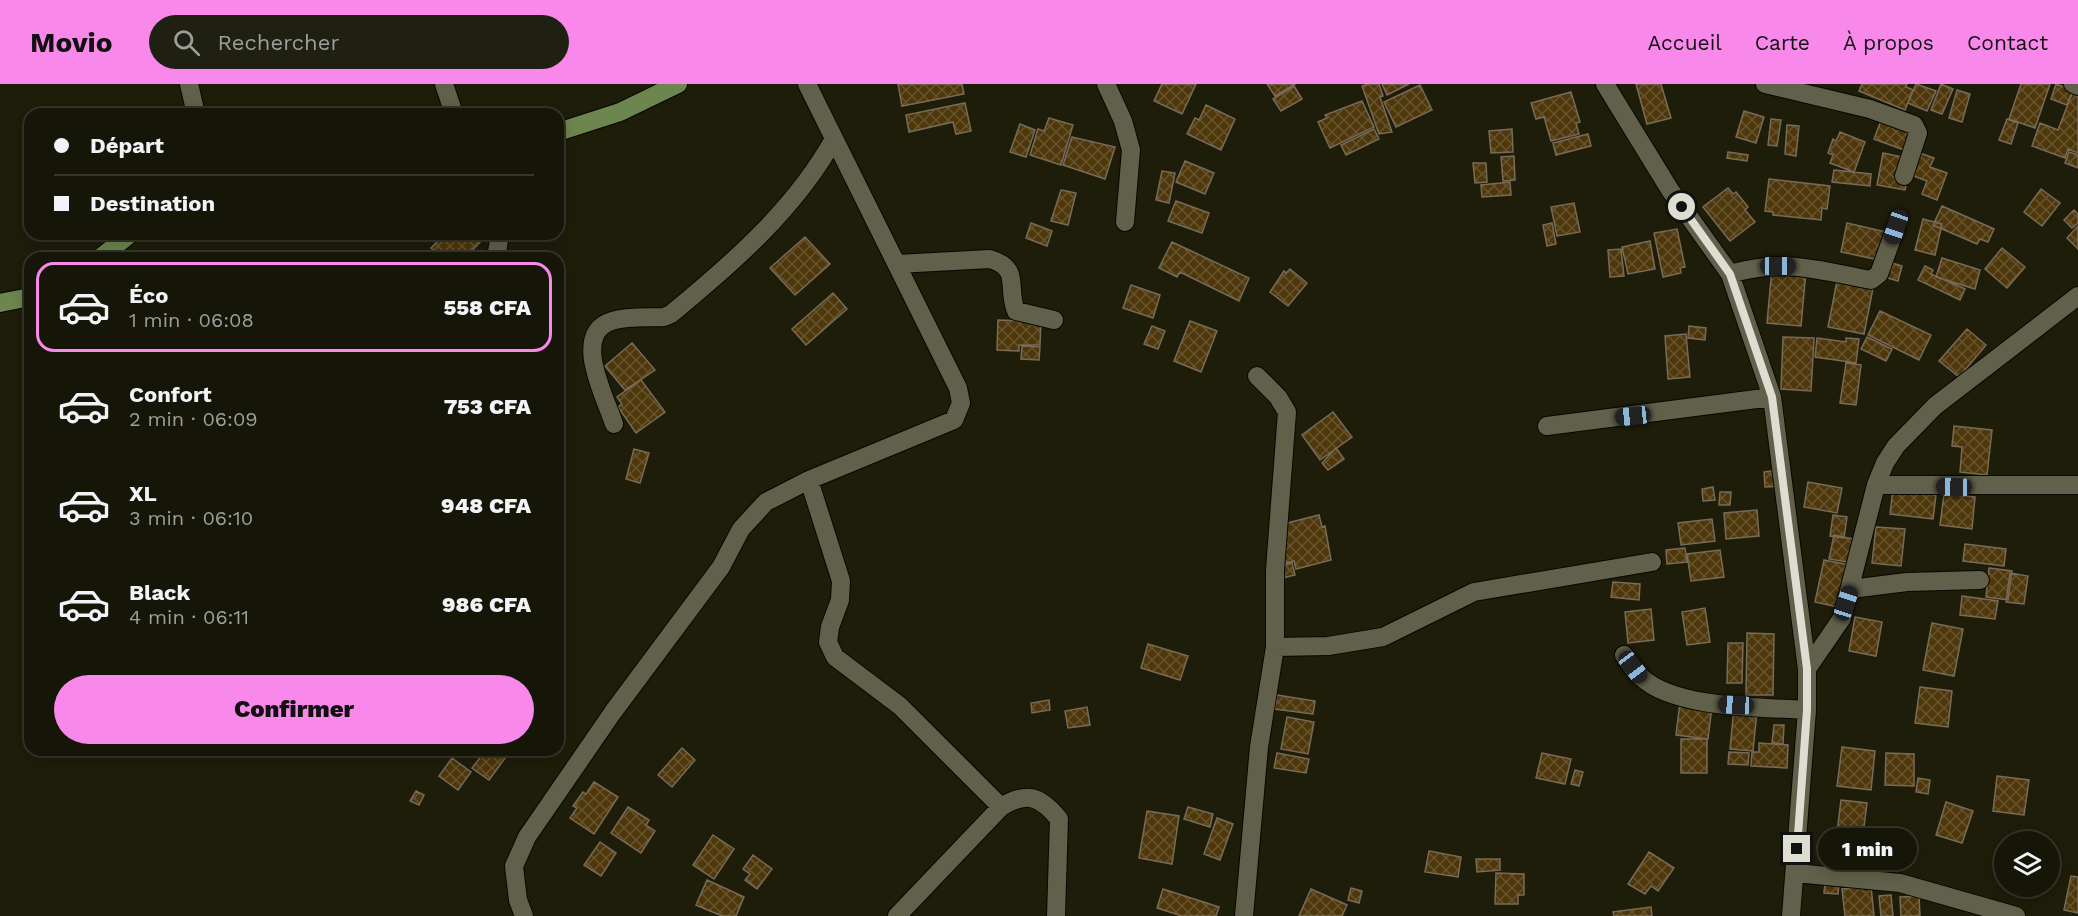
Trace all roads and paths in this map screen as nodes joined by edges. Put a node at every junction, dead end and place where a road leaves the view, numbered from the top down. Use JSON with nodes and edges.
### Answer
{"nodes":[{"id":1,"x":189,"y":84,"type":"edge"},
{"id":2,"x":444,"y":84,"type":"edge"},
{"id":3,"x":678,"y":84,"type":"edge"},
{"id":4,"x":807,"y":84,"type":"edge"},
{"id":5,"x":1106,"y":84,"type":"edge"},
{"id":6,"x":1605,"y":84,"type":"edge"},
{"id":7,"x":1765,"y":84,"type":"edge"},
{"id":8,"x":2073,"y":84,"type":"edge"},
{"id":9,"x":2078,"y":86,"type":"edge"},
{"id":10,"x":195,"y":108,"type":"edge"},
{"id":11,"x":452,"y":108,"type":"edge"},
{"id":12,"x":564,"y":130,"type":"edge"},
{"id":13,"x":834,"y":139,"type":"junction"},
{"id":14,"x":1904,"y":176,"type":"dead end"},
{"id":15,"x":1125,"y":222,"type":"dead end"},
{"id":16,"x":1896,"y":227,"type":"dead end"},
{"id":17,"x":122,"y":240,"type":"edge"},
{"id":18,"x":108,"y":252,"type":"edge"},
{"id":19,"x":897,"y":264,"type":"junction"},
{"id":20,"x":1730,"y":274,"type":"junction"},
{"id":21,"x":2078,"y":296,"type":"edge"},
{"id":22,"x":24,"y":298,"type":"edge"},
{"id":23,"x":0,"y":303,"type":"edge"},
{"id":24,"x":1054,"y":320,"type":"dead end"},
{"id":25,"x":1257,"y":376,"type":"dead end"},
{"id":26,"x":1772,"y":397,"type":"junction"},
{"id":27,"x":614,"y":424,"type":"dead end"},
{"id":28,"x":1547,"y":426,"type":"dead end"},
{"id":29,"x":809,"y":480,"type":"junction"},
{"id":30,"x":1876,"y":485,"type":"junction"},
{"id":31,"x":2078,"y":485,"type":"edge"},
{"id":32,"x":1652,"y":562,"type":"dead end"},
{"id":33,"x":1980,"y":580,"type":"dead end"},
{"id":34,"x":1851,"y":589,"type":"junction"},
{"id":35,"x":1275,"y":647,"type":"junction"},
{"id":36,"x":1624,"y":655,"type":"dead end"},
{"id":37,"x":1807,"y":669,"type":"junction"},
{"id":38,"x":1807,"y":710,"type":"junction"},
{"id":39,"x":1001,"y":807,"type":"junction"},
{"id":40,"x":1796,"y":873,"type":"junction"},
{"id":41,"x":524,"y":916,"type":"edge"},
{"id":42,"x":897,"y":916,"type":"edge"},
{"id":43,"x":1056,"y":916,"type":"edge"},
{"id":44,"x":1244,"y":916,"type":"edge"},
{"id":45,"x":1791,"y":916,"type":"edge"},
{"id":46,"x":2016,"y":916,"type":"edge"}],
"edges":[{"from":1,"to":10,"type":"street"},
{"from":2,"to":11,"type":"street"},
{"from":3,"to":12,"type":"main road"},
{"from":4,"to":13,"type":"street"},
{"from":5,"to":15,"type":"street"},
{"from":6,"to":20,"type":"street"},
{"from":7,"to":14,"type":"street"},
{"from":8,"to":9,"type":"street"},
{"from":13,"to":19,"type":"street"},
{"from":13,"to":27,"type":"street"},
{"from":16,"to":20,"type":"street"},
{"from":17,"to":18,"type":"main road"},
{"from":19,"to":24,"type":"street"},
{"from":19,"to":29,"type":"street"},
{"from":20,"to":26,"type":"street"},
{"from":21,"to":30,"type":"street"},
{"from":22,"to":23,"type":"main road"},
{"from":25,"to":35,"type":"street"},
{"from":26,"to":28,"type":"street"},
{"from":26,"to":37,"type":"street"},
{"from":29,"to":39,"type":"street"},
{"from":29,"to":41,"type":"street"},
{"from":30,"to":31,"type":"street"},
{"from":30,"to":34,"type":"street"},
{"from":32,"to":35,"type":"street"},
{"from":33,"to":34,"type":"street"},
{"from":34,"to":37,"type":"street"},
{"from":35,"to":44,"type":"street"},
{"from":36,"to":38,"type":"street"},
{"from":37,"to":38,"type":"street"},
{"from":38,"to":40,"type":"street"},
{"from":39,"to":42,"type":"street"},
{"from":39,"to":43,"type":"street"},
{"from":40,"to":45,"type":"street"},
{"from":40,"to":46,"type":"street"}]}
